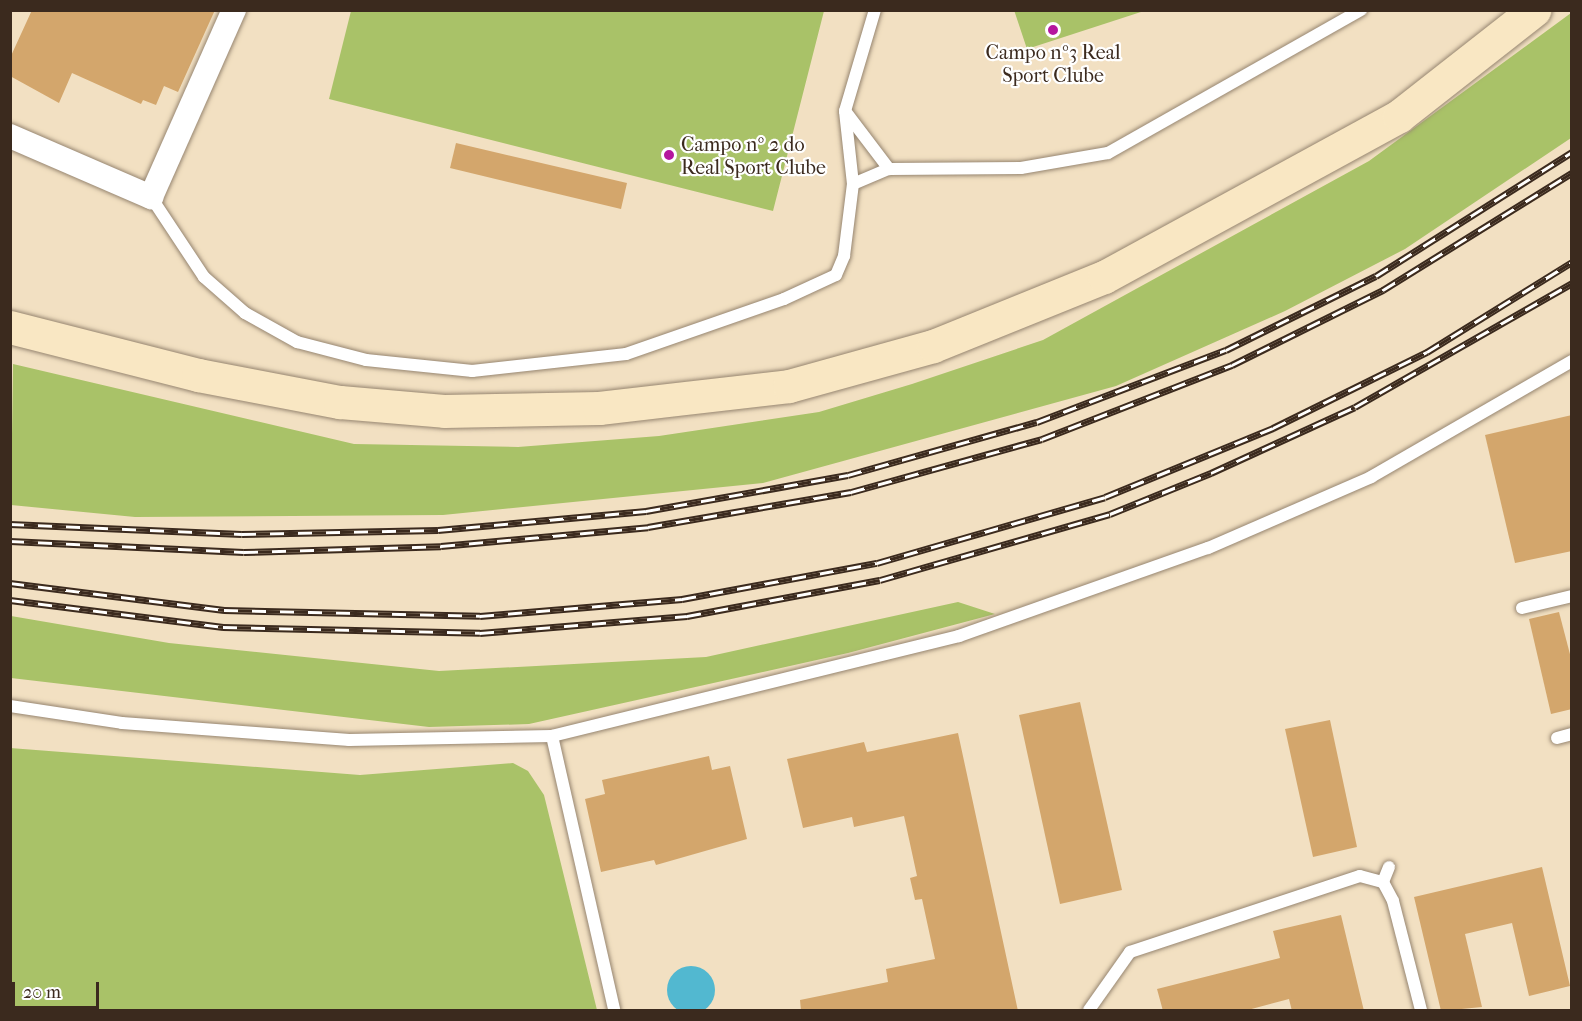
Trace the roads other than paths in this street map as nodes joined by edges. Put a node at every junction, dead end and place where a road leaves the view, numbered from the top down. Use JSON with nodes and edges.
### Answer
{"nodes":[{"id":1,"x":234,"y":10,"type":"edge"},
{"id":2,"x":875,"y":10,"type":"edge"},
{"id":3,"x":1361,"y":10,"type":"edge"},
{"id":4,"x":1534,"y":10,"type":"edge"},
{"id":5,"x":845,"y":111,"type":"junction"},
{"id":6,"x":10,"y":136,"type":"edge"},
{"id":7,"x":889,"y":169,"type":"junction"},
{"id":8,"x":853,"y":184,"type":"junction"},
{"id":9,"x":151,"y":197,"type":"junction"},
{"id":10,"x":10,"y":310,"type":"edge"},
{"id":11,"x":10,"y":327,"type":"edge"},
{"id":12,"x":72,"y":340,"type":"junction"},
{"id":13,"x":1572,"y":361,"type":"edge"},
{"id":14,"x":1572,"y":596,"type":"edge"},
{"id":15,"x":1522,"y":608,"type":"dead end"},
{"id":16,"x":10,"y":706,"type":"edge"},
{"id":17,"x":1572,"y":734,"type":"edge"},
{"id":18,"x":552,"y":736,"type":"junction"},
{"id":19,"x":1557,"y":738,"type":"dead end"},
{"id":20,"x":1389,"y":867,"type":"dead end"},
{"id":21,"x":1383,"y":882,"type":"junction"},
{"id":22,"x":614,"y":1011,"type":"edge"},
{"id":23,"x":1089,"y":1011,"type":"edge"},
{"id":24,"x":1421,"y":1011,"type":"edge"}],
"edges":[{"from":1,"to":9,"type":"street"},
{"from":2,"to":5,"type":"lane"},
{"from":3,"to":7,"type":"lane"},
{"from":4,"to":12,"type":"street"},
{"from":5,"to":7,"type":"lane"},
{"from":5,"to":8,"type":"lane"},
{"from":6,"to":9,"type":"street"},
{"from":7,"to":8,"type":"lane"},
{"from":8,"to":9,"type":"lane"},
{"from":10,"to":12,"type":"street"},
{"from":11,"to":12,"type":"street"},
{"from":13,"to":18,"type":"lane"},
{"from":14,"to":15,"type":"lane"},
{"from":16,"to":18,"type":"lane"},
{"from":17,"to":19,"type":"lane"},
{"from":18,"to":22,"type":"lane"},
{"from":20,"to":21,"type":"lane"},
{"from":21,"to":23,"type":"lane"},
{"from":21,"to":24,"type":"lane"}]}
